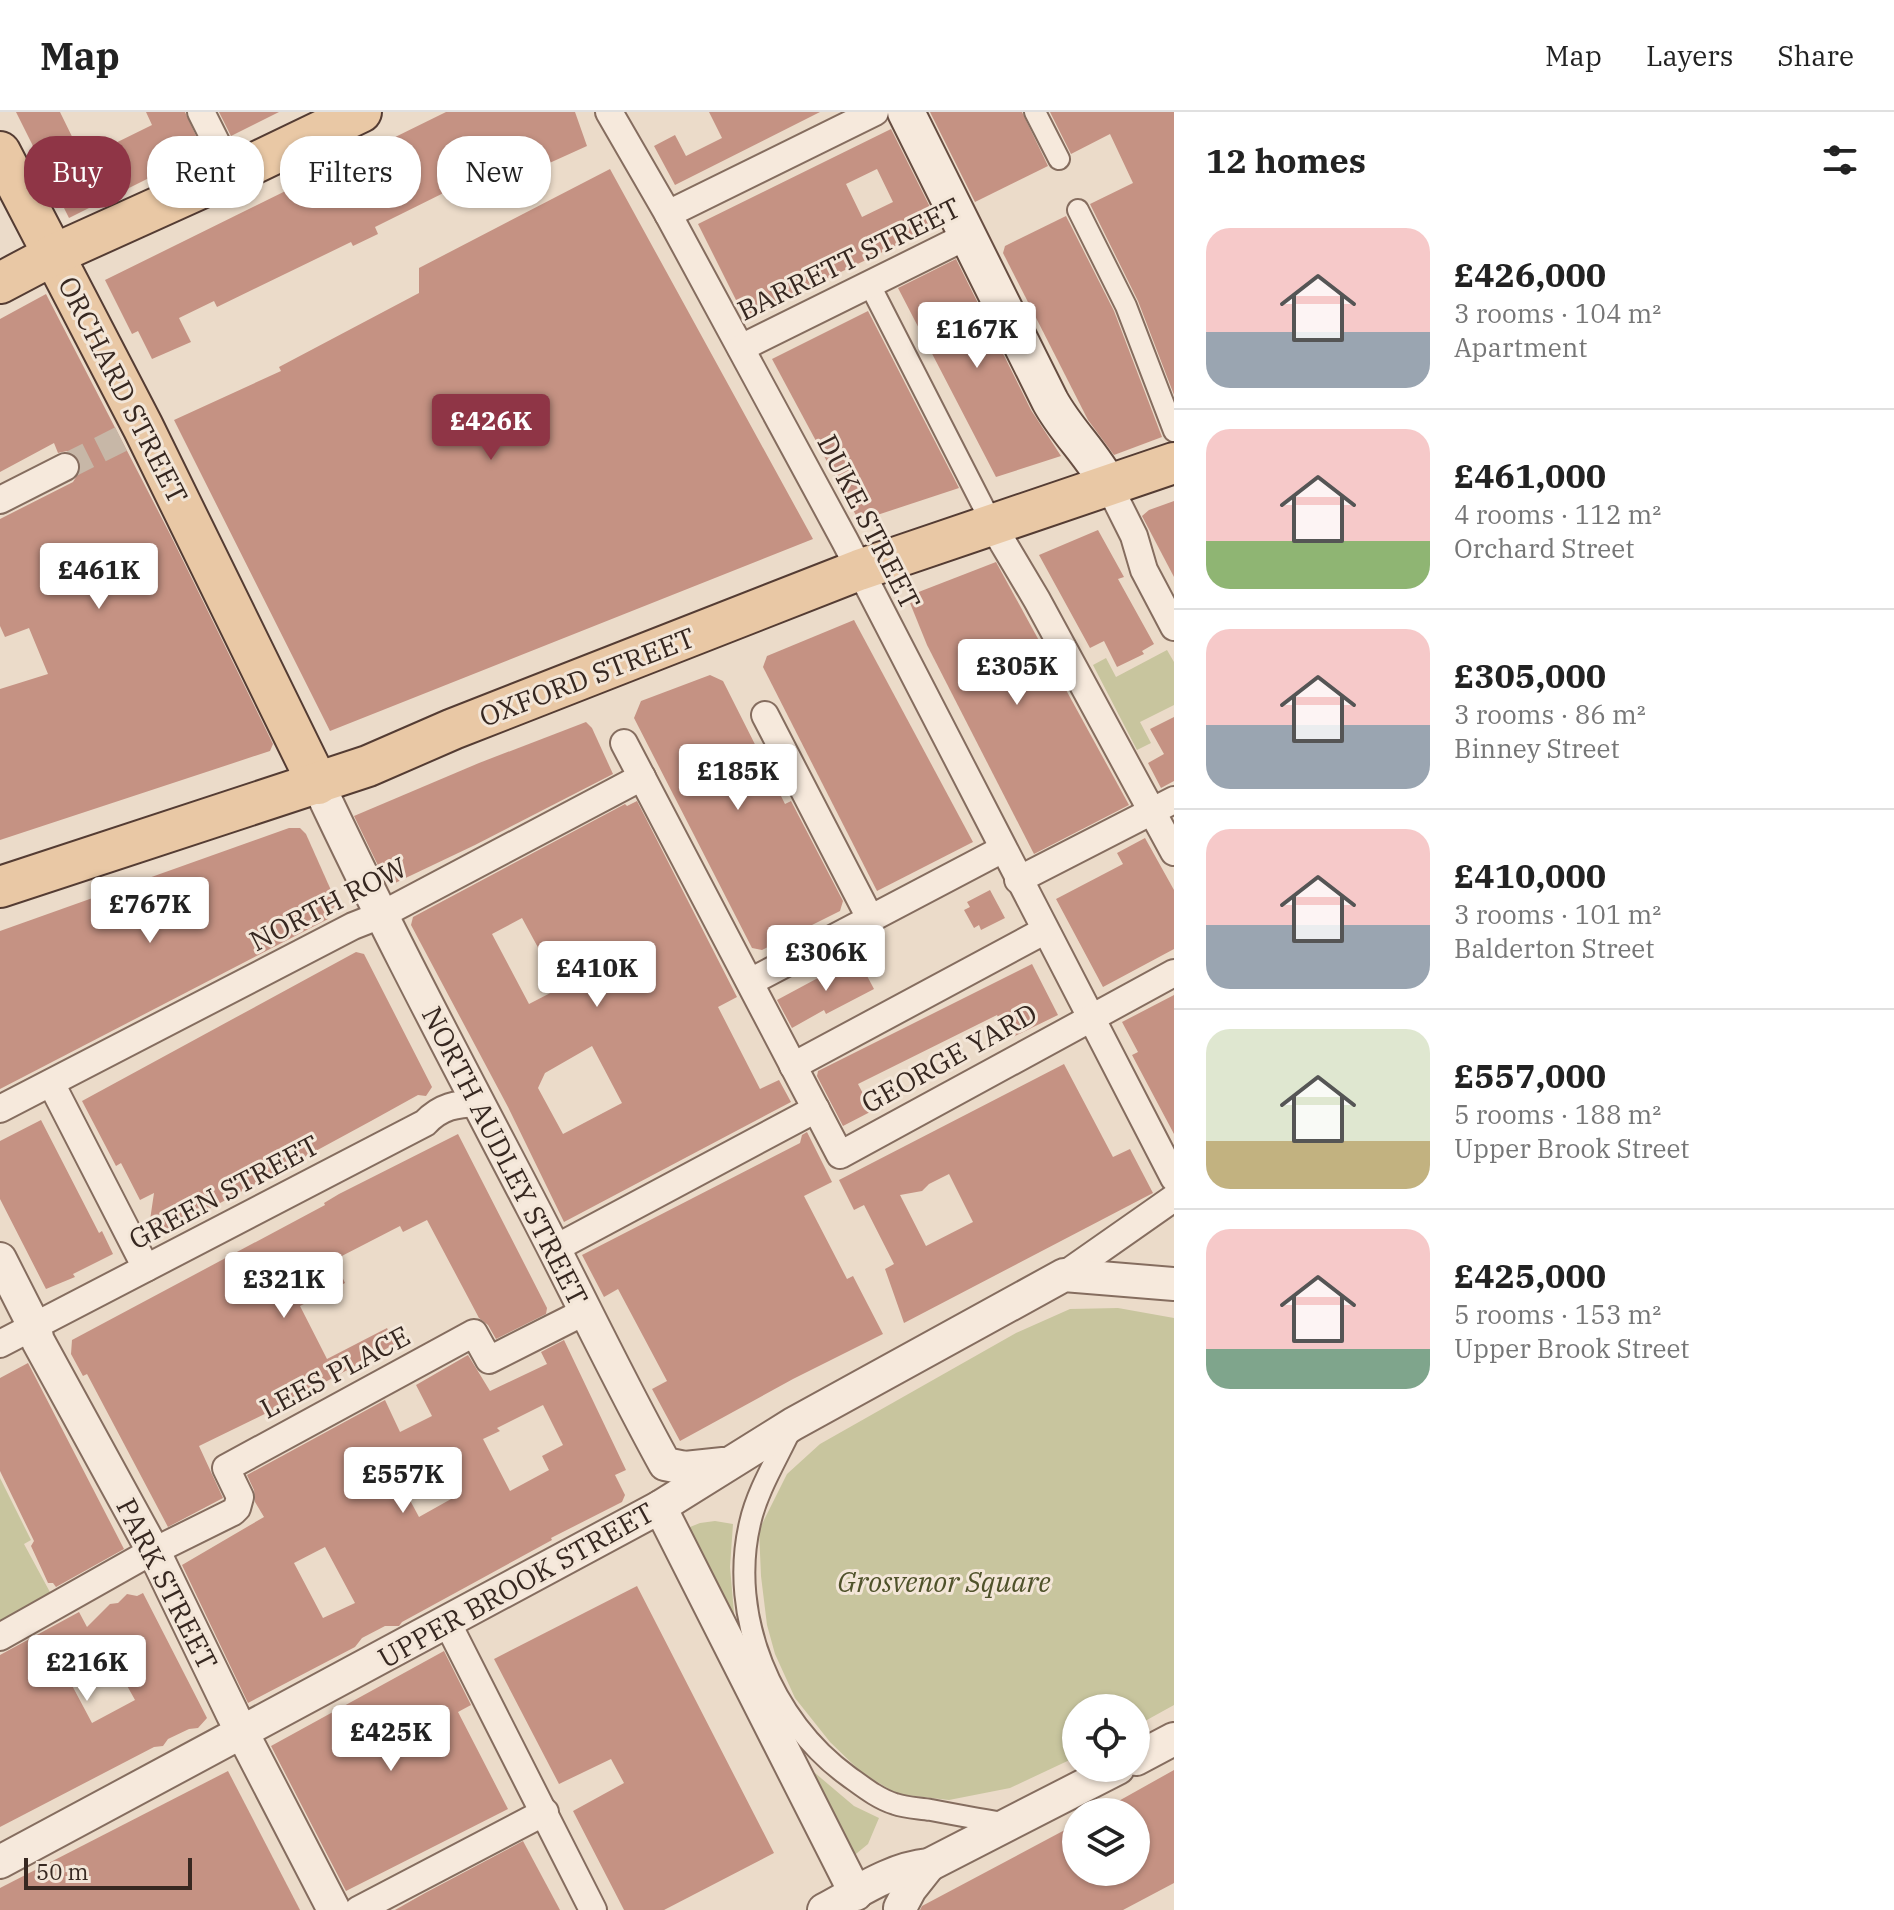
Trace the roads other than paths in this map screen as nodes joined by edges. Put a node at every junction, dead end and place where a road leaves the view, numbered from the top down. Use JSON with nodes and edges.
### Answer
{"nodes":[{"id":1,"x":201,"y":112,"type":"edge"},
{"id":2,"x":361,"y":112,"type":"edge"},
{"id":3,"x":609,"y":112,"type":"edge"},
{"id":4,"x":875,"y":112,"type":"edge"},
{"id":5,"x":906,"y":112,"type":"edge"},
{"id":6,"x":1035,"y":112,"type":"edge"},
{"id":7,"x":213,"y":136,"type":"edge"},
{"id":8,"x":0,"y":152,"type":"edge"},
{"id":9,"x":264,"y":159,"type":"edge"},
{"id":10,"x":1059,"y":159,"type":"dead end"},
{"id":11,"x":157,"y":208,"type":"edge"},
{"id":12,"x":1078,"y":210,"type":"dead end"},
{"id":13,"x":668,"y":214,"type":"junction"},
{"id":14,"x":977,"y":232,"type":"junction"},
{"id":15,"x":55,"y":254,"type":"junction"},
{"id":16,"x":0,"y":283,"type":"edge"},
{"id":17,"x":872,"y":290,"type":"junction"},
{"id":18,"x":741,"y":348,"type":"junction"},
{"id":19,"x":1174,"y":431,"type":"edge"},
{"id":20,"x":1174,"y":463,"type":"edge"},
{"id":21,"x":65,"y":467,"type":"tunnel mouth"},
{"id":22,"x":1109,"y":486,"type":"junction"},
{"id":23,"x":0,"y":500,"type":"edge"},
{"id":24,"x":988,"y":517,"type":"junction"},
{"id":25,"x":859,"y":570,"type":"junction"},
{"id":26,"x":1174,"y":627,"type":"edge"},
{"id":27,"x":765,"y":715,"type":"dead end"},
{"id":28,"x":624,"y":743,"type":"dead end"},
{"id":29,"x":642,"y":777,"type":"junction"},
{"id":30,"x":318,"y":784,"type":"junction"},
{"id":31,"x":1163,"y":806,"type":"edge"},
{"id":32,"x":1003,"y":849,"type":"junction"},
{"id":33,"x":1174,"y":852,"type":"edge"},
{"id":34,"x":1018,"y":880,"type":"junction"},
{"id":35,"x":0,"y":887,"type":"edge"},
{"id":36,"x":381,"y":915,"type":"junction"},
{"id":37,"x":870,"y":918,"type":"junction"},
{"id":38,"x":1044,"y":931,"type":"junction"},
{"id":39,"x":1174,"y":973,"type":"edge"},
{"id":40,"x":750,"y":982,"type":"junction"},
{"id":41,"x":1089,"y":1019,"type":"junction"},
{"id":42,"x":793,"y":1066,"type":"junction"},
{"id":43,"x":51,"y":1083,"type":"junction"},
{"id":44,"x":478,"y":1103,"type":"junction"},
{"id":45,"x":0,"y":1109,"type":"edge"},
{"id":46,"x":816,"y":1109,"type":"junction"},
{"id":47,"x":1174,"y":1178,"type":"edge"},
{"id":48,"x":1174,"y":1198,"type":"edge"},
{"id":49,"x":554,"y":1249,"type":"junction"},
{"id":50,"x":0,"y":1259,"type":"edge"},
{"id":51,"x":146,"y":1268,"type":"junction"},
{"id":52,"x":1064,"y":1275,"type":"junction"},
{"id":53,"x":1174,"y":1284,"type":"edge"},
{"id":54,"x":586,"y":1311,"type":"junction"},
{"id":55,"x":48,"y":1320,"type":"junction"},
{"id":56,"x":0,"y":1344,"type":"edge"},
{"id":57,"x":793,"y":1424,"type":"junction"},
{"id":58,"x":734,"y":1463,"type":"junction"},
{"id":59,"x":660,"y":1507,"type":"junction"},
{"id":60,"x":153,"y":1551,"type":"junction"},
{"id":61,"x":447,"y":1622,"type":"junction"},
{"id":62,"x":0,"y":1637,"type":"edge"},
{"id":63,"x":242,"y":1733,"type":"junction"},
{"id":64,"x":1174,"y":1739,"type":"edge"},
{"id":65,"x":1150,"y":1752,"type":"edge"},
{"id":66,"x":1091,"y":1782,"type":"edge"},
{"id":67,"x":545,"y":1812,"type":"junction"},
{"id":68,"x":1009,"y":1824,"type":"junction"},
{"id":69,"x":0,"y":1862,"type":"edge"},
{"id":70,"x":929,"y":1865,"type":"junction"},
{"id":71,"x":867,"y":1887,"type":"junction"},
{"id":72,"x":901,"y":1909,"type":"edge"},
{"id":73,"x":334,"y":1910,"type":"edge"},
{"id":74,"x":358,"y":1910,"type":"edge"},
{"id":75,"x":593,"y":1910,"type":"edge"},
{"id":76,"x":824,"y":1910,"type":"edge"}],
"edges":[{"from":1,"to":7,"type":"street"},
{"from":2,"to":9,"type":"main road"},
{"from":3,"to":13,"type":"street","name":"DUKE STREET"},
{"from":4,"to":13,"type":"street"},
{"from":5,"to":14,"type":"main road"},
{"from":6,"to":10,"type":"street"},
{"from":8,"to":15,"type":"main road","name":"ORCHARD STREET"},
{"from":11,"to":15,"type":"main road"},
{"from":12,"to":19,"type":"street"},
{"from":13,"to":18,"type":"street","name":"DUKE STREET"},
{"from":14,"to":17,"type":"street","name":"BARRETT STREET"},
{"from":14,"to":22,"type":"main road"},
{"from":15,"to":16,"type":"main road"},
{"from":15,"to":30,"type":"main road","name":"ORCHARD STREET"},
{"from":17,"to":18,"type":"street","name":"BARRETT STREET"},
{"from":17,"to":24,"type":"street"},
{"from":18,"to":25,"type":"street","name":"DUKE STREET"},
{"from":20,"to":22,"type":"main road","name":"OXFORD STREET"},
{"from":21,"to":23,"type":"street"},
{"from":22,"to":24,"type":"main road","name":"OXFORD STREET"},
{"from":22,"to":26,"type":"street"},
{"from":24,"to":25,"type":"main road","name":"OXFORD STREET"},
{"from":24,"to":31,"type":"street"},
{"from":25,"to":30,"type":"main road","name":"OXFORD STREET"},
{"from":25,"to":32,"type":"street","name":"DUKE STREET"},
{"from":27,"to":37,"type":"street"},
{"from":28,"to":29,"type":"street"},
{"from":29,"to":36,"type":"street","name":"NORTH ROW"},
{"from":29,"to":40,"type":"street"},
{"from":30,"to":35,"type":"main road","name":"OXFORD STREET"},
{"from":30,"to":36,"type":"street","name":"NORTH AUDLEY STREET"},
{"from":31,"to":33,"type":"street"},
{"from":31,"to":34,"type":"street"},
{"from":32,"to":34,"type":"street","name":"DUKE STREET"},
{"from":32,"to":37,"type":"street"},
{"from":34,"to":38,"type":"street","name":"DUKE STREET"},
{"from":36,"to":43,"type":"street","name":"NORTH ROW"},
{"from":36,"to":44,"type":"street","name":"NORTH AUDLEY STREET"},
{"from":37,"to":40,"type":"street"},
{"from":38,"to":41,"type":"street","name":"DUKE STREET"},
{"from":38,"to":42,"type":"street"},
{"from":39,"to":41,"type":"street","name":"GEORGE YARD"},
{"from":40,"to":42,"type":"street"},
{"from":41,"to":46,"type":"street","name":"GEORGE YARD"},
{"from":41,"to":47,"type":"street","name":"DUKE STREET"},
{"from":42,"to":46,"type":"street"},
{"from":43,"to":45,"type":"street","name":"NORTH ROW"},
{"from":43,"to":51,"type":"street"},
{"from":44,"to":49,"type":"street","name":"NORTH AUDLEY STREET"},
{"from":44,"to":51,"type":"street","name":"GREEN STREET"},
{"from":46,"to":49,"type":"street"},
{"from":48,"to":52,"type":"street"},
{"from":49,"to":54,"type":"street","name":"NORTH AUDLEY STREET"},
{"from":50,"to":55,"type":"street","name":"PARK STREET"},
{"from":51,"to":55,"type":"street","name":"GREEN STREET"},
{"from":52,"to":53,"type":"street"},
{"from":52,"to":57,"type":"street"},
{"from":54,"to":58,"type":"street","name":"NORTH AUDLEY STREET"},
{"from":54,"to":60,"type":"street","name":"LEES PLACE"},
{"from":55,"to":56,"type":"street","name":"GREEN STREET"},
{"from":55,"to":60,"type":"street","name":"PARK STREET"},
{"from":57,"to":58,"type":"street"},
{"from":57,"to":68,"type":"street"},
{"from":58,"to":59,"type":"street","name":"UPPER BROOK STREET"},
{"from":59,"to":61,"type":"street","name":"UPPER BROOK STREET"},
{"from":59,"to":71,"type":"street"},
{"from":60,"to":62,"type":"street"},
{"from":60,"to":63,"type":"street","name":"PARK STREET"},
{"from":61,"to":63,"type":"street","name":"UPPER BROOK STREET"},
{"from":61,"to":67,"type":"street"},
{"from":63,"to":69,"type":"street","name":"UPPER BROOK STREET"},
{"from":63,"to":73,"type":"street","name":"PARK STREET"},
{"from":64,"to":65,"type":"street"},
{"from":66,"to":68,"type":"street"},
{"from":67,"to":74,"type":"street"},
{"from":67,"to":75,"type":"street"},
{"from":68,"to":70,"type":"street"},
{"from":70,"to":71,"type":"street"},
{"from":70,"to":72,"type":"street"},
{"from":71,"to":72,"type":"street"},
{"from":71,"to":76,"type":"street"}]}
